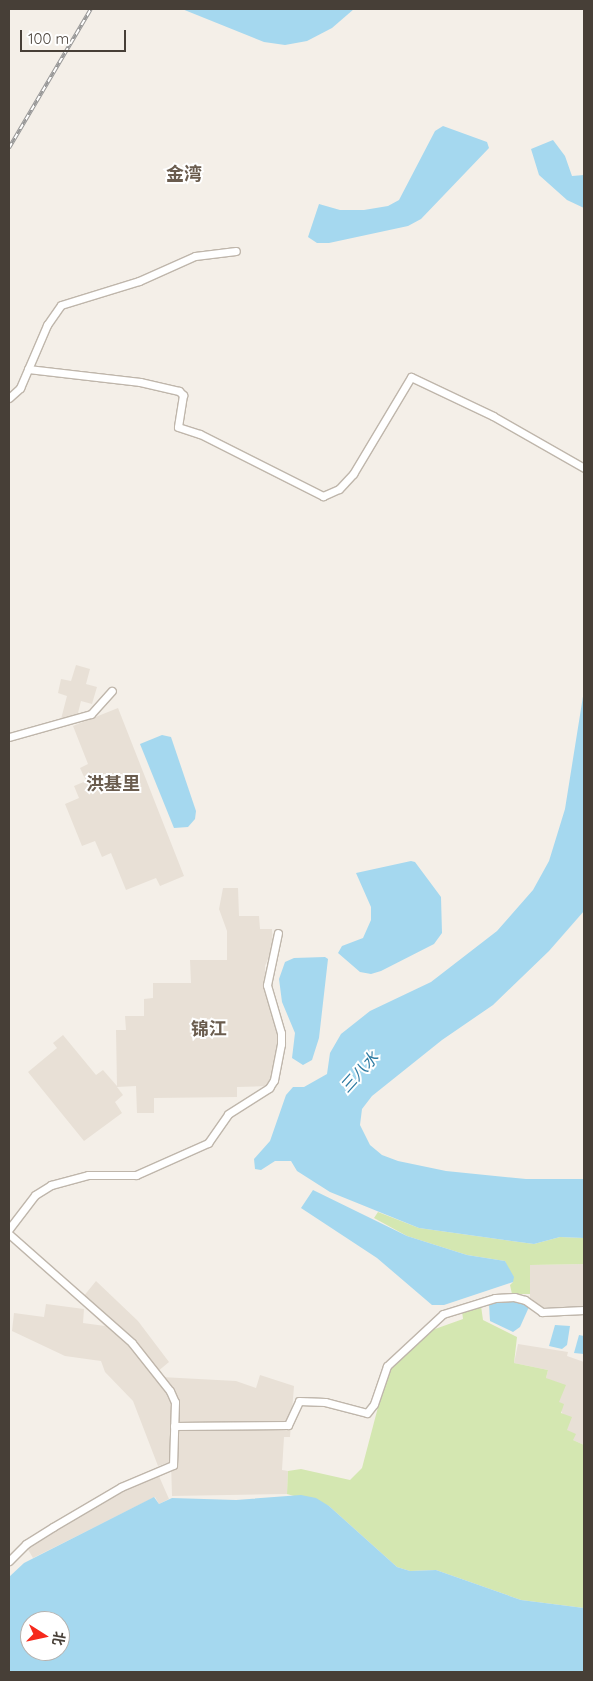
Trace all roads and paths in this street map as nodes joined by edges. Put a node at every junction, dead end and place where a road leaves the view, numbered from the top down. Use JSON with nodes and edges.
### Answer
{"nodes":[{"id":1,"x":236,"y":251,"type":"dead end"},
{"id":2,"x":28,"y":369,"type":"junction"},
{"id":3,"x":9,"y":398,"type":"edge"},
{"id":4,"x":584,"y":468,"type":"edge"},
{"id":5,"x":112,"y":691,"type":"dead end"},
{"id":6,"x":9,"y":737,"type":"edge"},
{"id":7,"x":278,"y":933,"type":"dead end"},
{"id":8,"x":9,"y":1229,"type":"edge"},
{"id":9,"x":9,"y":1234,"type":"edge"},
{"id":10,"x":584,"y":1310,"type":"edge"},
{"id":11,"x":174,"y":1426,"type":"junction"},
{"id":12,"x":9,"y":1561,"type":"edge"}],
"edges":[{"from":1,"to":2,"type":"street"},
{"from":2,"to":3,"type":"street"},
{"from":2,"to":4,"type":"street"},
{"from":5,"to":6,"type":"street"},
{"from":7,"to":8,"type":"street"},
{"from":9,"to":11,"type":"street"},
{"from":10,"to":11,"type":"street"},
{"from":11,"to":12,"type":"street"}]}
